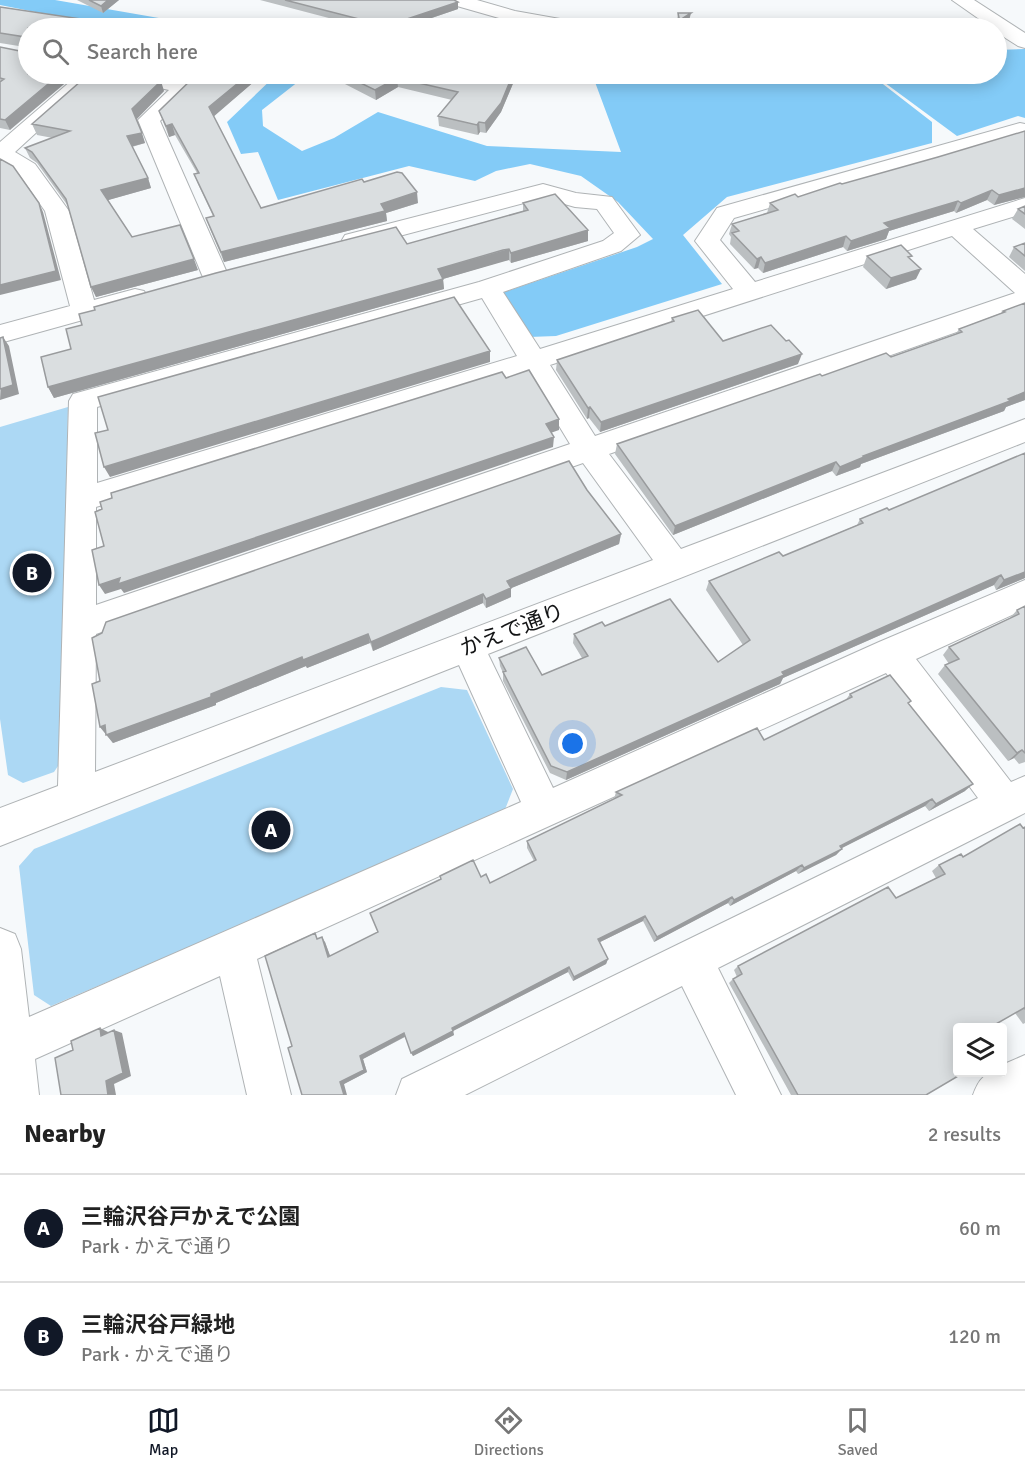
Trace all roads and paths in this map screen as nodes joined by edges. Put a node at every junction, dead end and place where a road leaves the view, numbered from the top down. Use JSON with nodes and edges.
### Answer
{"nodes":[{"id":1,"x":457,"y":0,"type":"edge"},
{"id":2,"x":961,"y":0,"type":"edge"},
{"id":3,"x":523,"y":18,"type":"edge"},
{"id":4,"x":988,"y":18,"type":"edge"},
{"id":5,"x":1007,"y":30,"type":"edge"},
{"id":6,"x":1007,"y":42,"type":"edge"},
{"id":7,"x":1025,"y":42,"type":"edge"},
{"id":8,"x":79,"y":84,"type":"edge"},
{"id":9,"x":170,"y":84,"type":"edge"},
{"id":10,"x":1025,"y":130,"type":"edge"},
{"id":11,"x":1,"y":152,"type":"edge"},
{"id":12,"x":1025,"y":205,"type":"edge"},
{"id":13,"x":956,"y":227,"type":"junction"},
{"id":14,"x":328,"y":246,"type":"edge"},
{"id":15,"x":215,"y":275,"type":"edge"},
{"id":16,"x":488,"y":288,"type":"junction"},
{"id":17,"x":1025,"y":288,"type":"edge"},
{"id":18,"x":160,"y":290,"type":"edge"},
{"id":19,"x":748,"y":291,"type":"junction"},
{"id":20,"x":1025,"y":299,"type":"edge"},
{"id":21,"x":84,"y":311,"type":"junction"},
{"id":22,"x":0,"y":334,"type":"edge"},
{"id":23,"x":533,"y":361,"type":"junction"},
{"id":24,"x":1025,"y":430,"type":"edge"},
{"id":25,"x":588,"y":448,"type":"junction"},
{"id":26,"x":81,"y":500,"type":"junction"},
{"id":27,"x":675,"y":566,"type":"junction"},
{"id":28,"x":1025,"y":594,"type":"edge"},
{"id":29,"x":79,"y":626,"type":"junction"},
{"id":30,"x":467,"y":646,"type":"junction"},
{"id":31,"x":891,"y":653,"type":"junction"},
{"id":32,"x":76,"y":798,"type":"junction"},
{"id":33,"x":1015,"y":799,"type":"edge"},
{"id":34,"x":544,"y":812,"type":"junction"},
{"id":35,"x":0,"y":827,"type":"edge"},
{"id":36,"x":234,"y":949,"type":"junction"},
{"id":37,"x":0,"y":950,"type":"edge"},
{"id":38,"x":691,"y":959,"type":"junction"},
{"id":39,"x":12,"y":1047,"type":"junction"},
{"id":40,"x":17,"y":1095,"type":"edge"},
{"id":41,"x":269,"y":1095,"type":"edge"},
{"id":42,"x":418,"y":1095,"type":"edge"},
{"id":43,"x":759,"y":1095,"type":"edge"}],
"edges":[{"from":1,"to":3,"type":"street"},
{"from":2,"to":4,"type":"street"},
{"from":5,"to":7,"type":"street"},
{"from":6,"to":7,"type":"street"},
{"from":8,"to":11,"type":"street"},
{"from":9,"to":15,"type":"street"},
{"from":10,"to":19,"type":"street"},
{"from":11,"to":21,"type":"street"},
{"from":12,"to":13,"type":"street"},
{"from":13,"to":17,"type":"street"},
{"from":13,"to":19,"type":"street"},
{"from":14,"to":16,"type":"street"},
{"from":16,"to":23,"type":"street"},
{"from":16,"to":26,"type":"street"},
{"from":18,"to":21,"type":"street"},
{"from":19,"to":23,"type":"street"},
{"from":20,"to":25,"type":"street"},
{"from":21,"to":22,"type":"street"},
{"from":23,"to":25,"type":"street"},
{"from":23,"to":26,"type":"street"},
{"from":24,"to":27,"type":"street","name":"かえで通り"},
{"from":25,"to":27,"type":"street"},
{"from":25,"to":29,"type":"street"},
{"from":26,"to":29,"type":"street"},
{"from":27,"to":30,"type":"street","name":"かえで通り"},
{"from":28,"to":31,"type":"street"},
{"from":29,"to":32,"type":"street"},
{"from":30,"to":32,"type":"street","name":"かえで通り"},
{"from":30,"to":34,"type":"street"},
{"from":31,"to":33,"type":"street"},
{"from":31,"to":34,"type":"street"},
{"from":32,"to":35,"type":"street","name":"かえで通り"},
{"from":33,"to":38,"type":"street"},
{"from":34,"to":36,"type":"street"},
{"from":36,"to":39,"type":"street"},
{"from":36,"to":41,"type":"street"},
{"from":37,"to":39,"type":"street"},
{"from":38,"to":42,"type":"street"},
{"from":38,"to":43,"type":"street"},
{"from":39,"to":40,"type":"street"}]}
